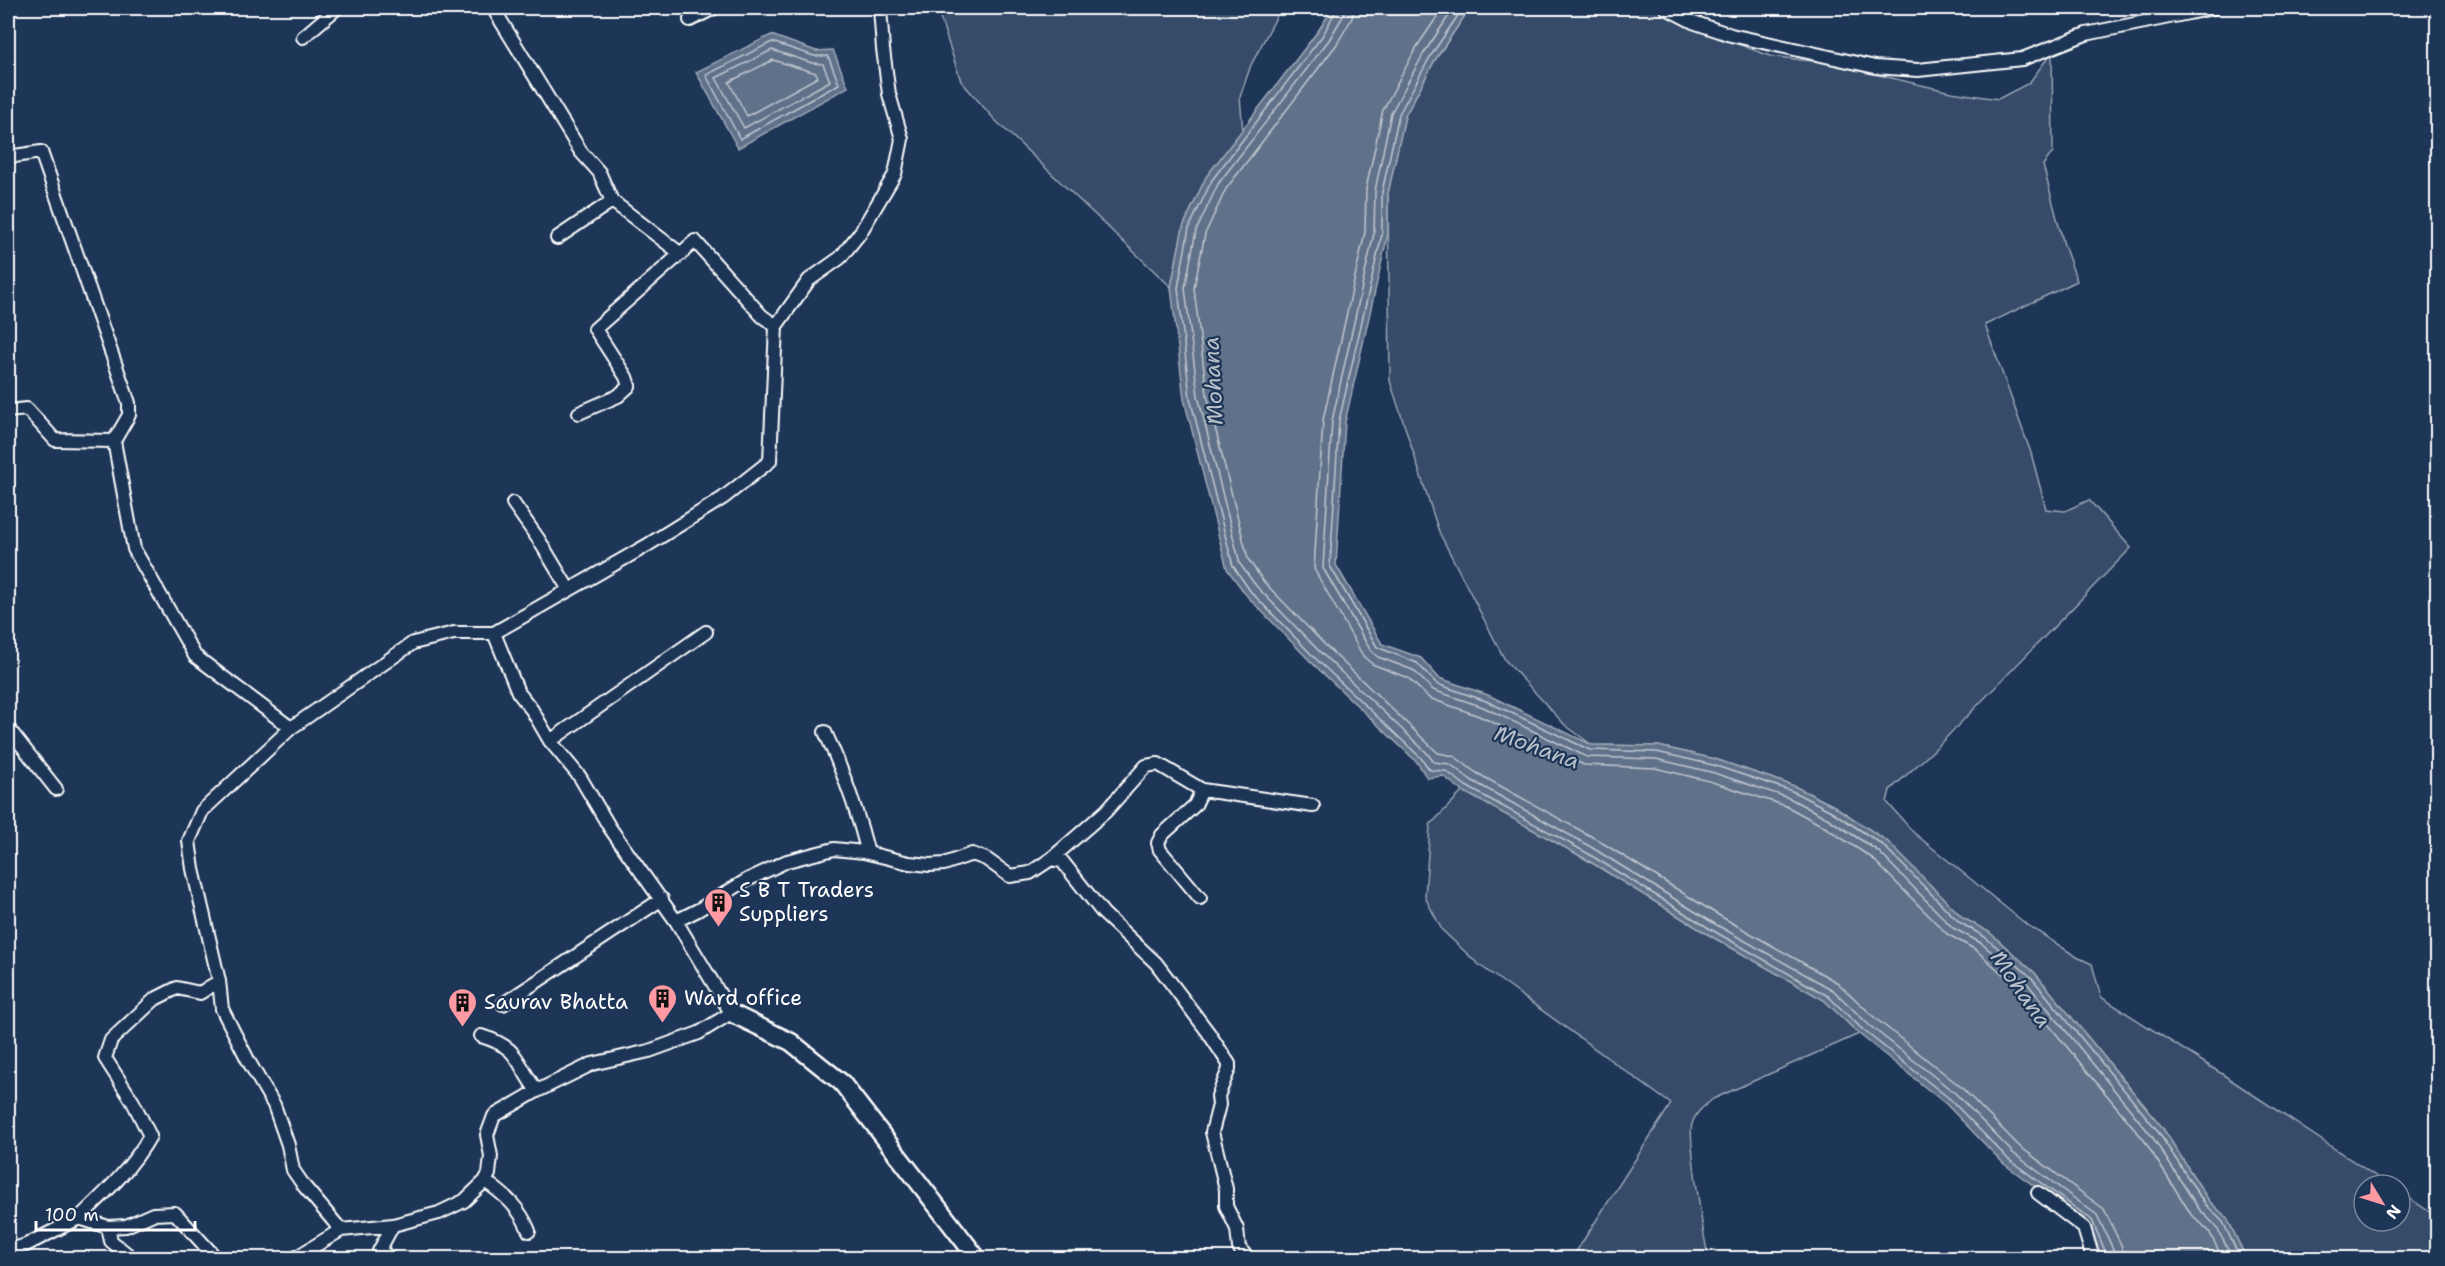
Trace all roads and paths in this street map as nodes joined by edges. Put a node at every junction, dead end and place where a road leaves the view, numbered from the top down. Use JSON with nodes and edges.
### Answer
{"nodes":[{"id":1,"x":337,"y":8,"type":"edge"},
{"id":2,"x":493,"y":8,"type":"edge"},
{"id":3,"x":714,"y":8,"type":"edge"},
{"id":4,"x":880,"y":8,"type":"edge"},
{"id":5,"x":1666,"y":8,"type":"edge"},
{"id":6,"x":2213,"y":8,"type":"edge"},
{"id":7,"x":690,"y":20,"type":"dead end"},
{"id":8,"x":303,"y":37,"type":"dead end"},
{"id":9,"x":8,"y":157,"type":"edge"},
{"id":10,"x":612,"y":201,"type":"junction"},
{"id":11,"x":557,"y":238,"type":"dead end"},
{"id":12,"x":681,"y":254,"type":"junction"},
{"id":13,"x":776,"y":326,"type":"junction"},
{"id":14,"x":8,"y":411,"type":"edge"},
{"id":15,"x":579,"y":413,"type":"dead end"},
{"id":16,"x":114,"y":441,"type":"junction"},
{"id":17,"x":513,"y":503,"type":"dead end"},
{"id":18,"x":569,"y":591,"type":"junction"},
{"id":19,"x":706,"y":632,"type":"dead end"},
{"id":20,"x":494,"y":633,"type":"junction"},
{"id":21,"x":8,"y":728,"type":"edge"},
{"id":22,"x":291,"y":728,"type":"junction"},
{"id":23,"x":825,"y":732,"type":"dead end"},
{"id":24,"x":550,"y":741,"type":"junction"},
{"id":25,"x":56,"y":789,"type":"dead end"},
{"id":26,"x":1202,"y":790,"type":"junction"},
{"id":27,"x":1313,"y":806,"type":"dead end"},
{"id":28,"x":868,"y":853,"type":"junction"},
{"id":29,"x":1051,"y":859,"type":"junction"},
{"id":30,"x":1200,"y":898,"type":"dead end"},
{"id":31,"x":662,"y":899,"type":"junction"},
{"id":32,"x":676,"y":921,"type":"junction"},
{"id":33,"x":219,"y":981,"type":"junction"},
{"id":34,"x":504,"y":1004,"type":"dead end"},
{"id":35,"x":731,"y":1013,"type":"junction"},
{"id":36,"x":481,"y":1036,"type":"dead end"},
{"id":37,"x":537,"y":1091,"type":"junction"},
{"id":38,"x":485,"y":1181,"type":"junction"},
{"id":39,"x":2038,"y":1193,"type":"dead end"},
{"id":40,"x":79,"y":1218,"type":"junction"},
{"id":41,"x":393,"y":1225,"type":"junction"},
{"id":42,"x":108,"y":1227,"type":"junction"},
{"id":43,"x":341,"y":1230,"type":"junction"},
{"id":44,"x":529,"y":1231,"type":"dead end"},
{"id":45,"x":8,"y":1251,"type":"edge"},
{"id":46,"x":132,"y":1258,"type":"edge"},
{"id":47,"x":216,"y":1258,"type":"edge"},
{"id":48,"x":295,"y":1258,"type":"edge"},
{"id":49,"x":391,"y":1258,"type":"edge"},
{"id":50,"x":977,"y":1258,"type":"edge"},
{"id":51,"x":1248,"y":1258,"type":"edge"},
{"id":52,"x":2093,"y":1258,"type":"edge"}],
"edges":[{"from":1,"to":8,"type":"street"},
{"from":2,"to":10,"type":"street"},
{"from":3,"to":7,"type":"street"},
{"from":4,"to":13,"type":"street"},
{"from":5,"to":6,"type":"street"},
{"from":9,"to":16,"type":"street"},
{"from":10,"to":11,"type":"street"},
{"from":10,"to":12,"type":"street"},
{"from":12,"to":13,"type":"street"},
{"from":12,"to":15,"type":"street"},
{"from":13,"to":18,"type":"street"},
{"from":14,"to":16,"type":"street"},
{"from":16,"to":22,"type":"street"},
{"from":17,"to":18,"type":"street"},
{"from":18,"to":20,"type":"street"},
{"from":19,"to":24,"type":"street"},
{"from":20,"to":22,"type":"street"},
{"from":20,"to":24,"type":"street"},
{"from":21,"to":25,"type":"street"},
{"from":22,"to":33,"type":"street"},
{"from":23,"to":28,"type":"street"},
{"from":24,"to":31,"type":"street"},
{"from":26,"to":27,"type":"street"},
{"from":26,"to":29,"type":"street"},
{"from":26,"to":30,"type":"street"},
{"from":28,"to":29,"type":"street"},
{"from":28,"to":32,"type":"street"},
{"from":29,"to":51,"type":"street"},
{"from":31,"to":32,"type":"street"},
{"from":31,"to":34,"type":"street"},
{"from":32,"to":35,"type":"street"},
{"from":33,"to":40,"type":"street"},
{"from":33,"to":43,"type":"street"},
{"from":35,"to":37,"type":"street"},
{"from":35,"to":50,"type":"main road"},
{"from":36,"to":37,"type":"street"},
{"from":37,"to":38,"type":"street"},
{"from":38,"to":41,"type":"street"},
{"from":38,"to":44,"type":"street"},
{"from":39,"to":52,"type":"street"},
{"from":40,"to":42,"type":"street"},
{"from":40,"to":45,"type":"street"},
{"from":41,"to":43,"type":"street"},
{"from":41,"to":49,"type":"street"},
{"from":42,"to":46,"type":"street"},
{"from":42,"to":47,"type":"street"},
{"from":43,"to":48,"type":"street"}]}
